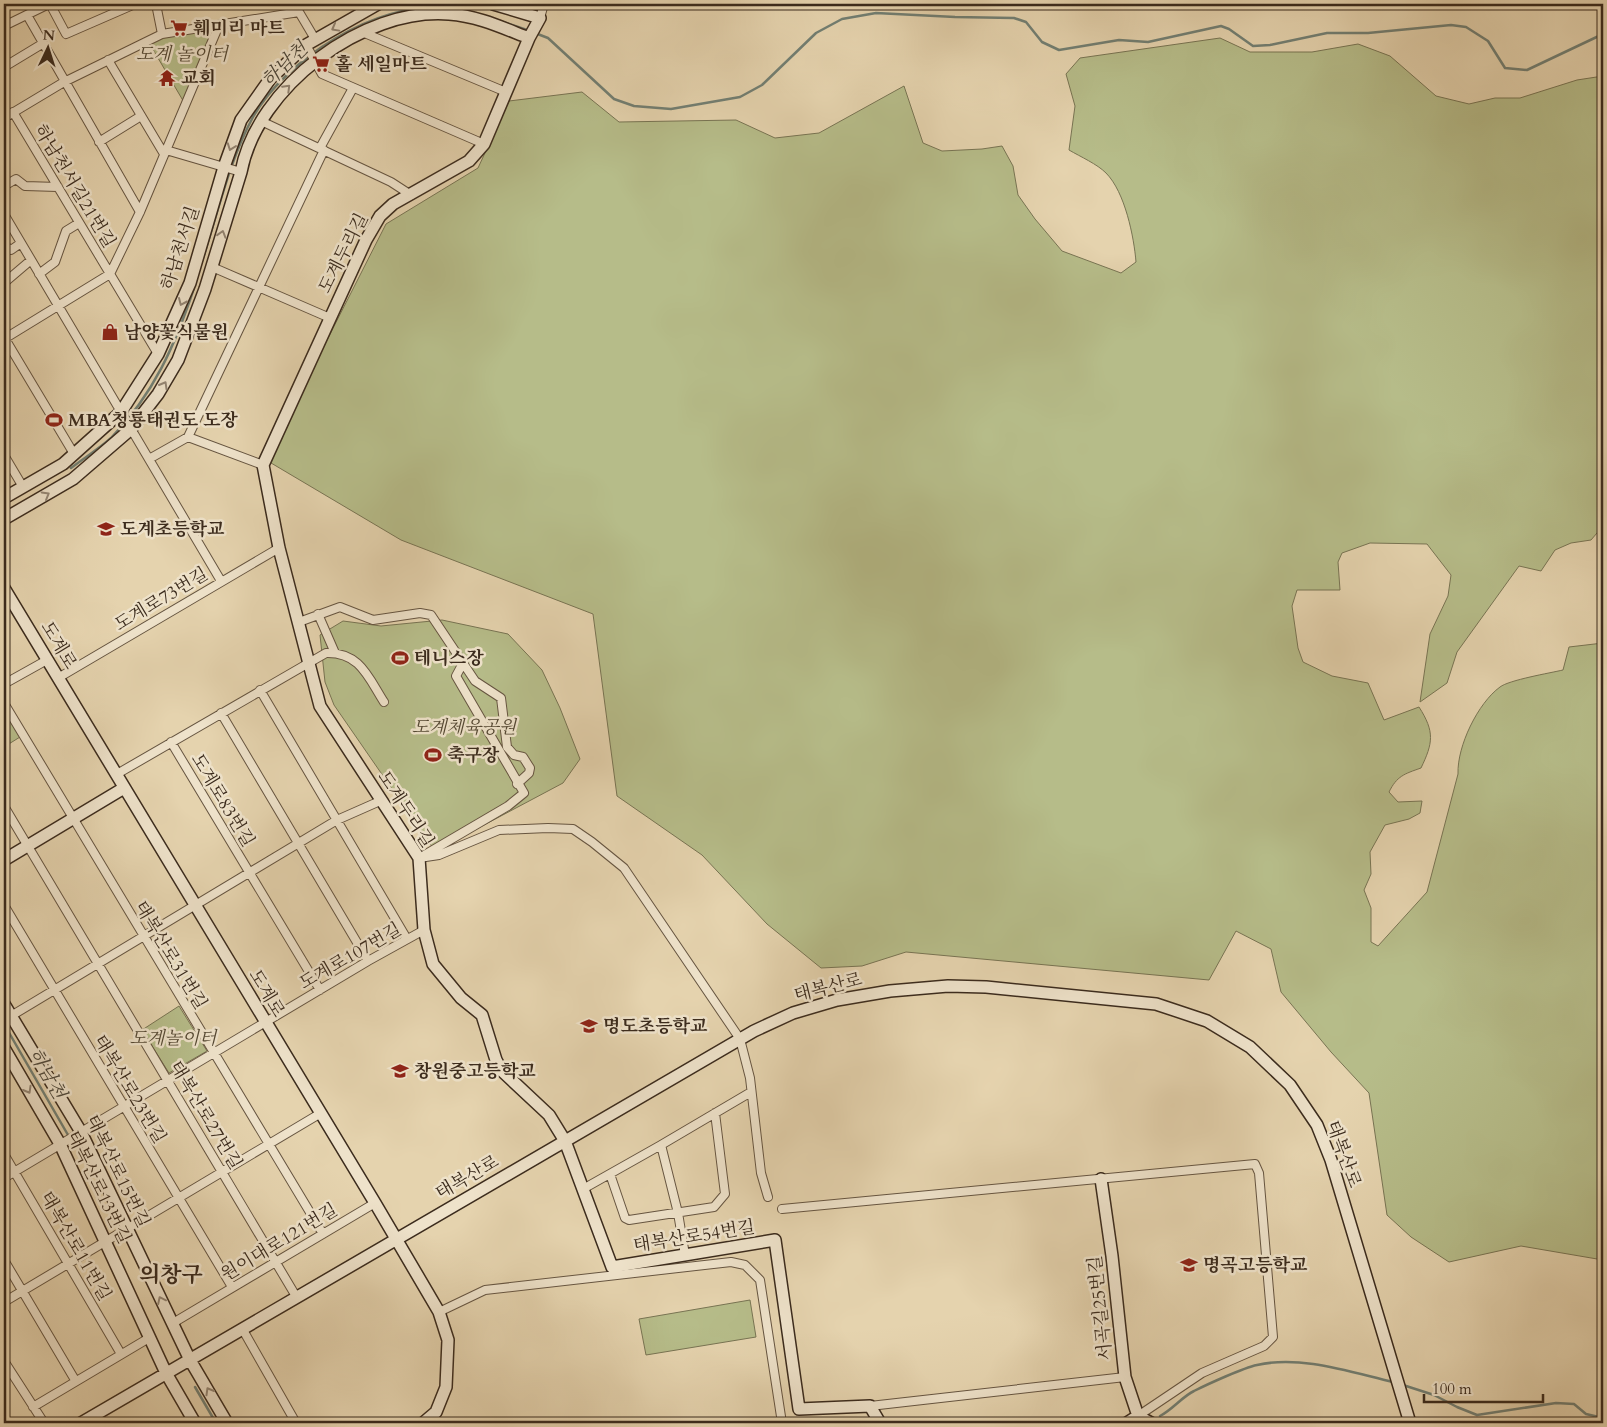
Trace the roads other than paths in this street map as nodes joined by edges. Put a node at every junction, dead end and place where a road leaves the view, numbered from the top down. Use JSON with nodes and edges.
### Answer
{"nodes":[{"id":1,"x":50,"y":4,"type":"edge"},
{"id":2,"x":135,"y":4,"type":"edge"},
{"id":3,"x":156,"y":4,"type":"edge"},
{"id":4,"x":378,"y":4,"type":"edge"},
{"id":5,"x":493,"y":4,"type":"edge"},
{"id":6,"x":544,"y":4,"type":"edge"},
{"id":7,"x":298,"y":8,"type":"edge"},
{"id":8,"x":27,"y":15,"type":"junction"},
{"id":9,"x":538,"y":22,"type":"junction"},
{"id":10,"x":219,"y":25,"type":"junction"},
{"id":11,"x":4,"y":26,"type":"edge"},
{"id":12,"x":362,"y":32,"type":"junction"},
{"id":13,"x":162,"y":34,"type":"junction"},
{"id":14,"x":530,"y":37,"type":"junction"},
{"id":15,"x":42,"y":44,"type":"junction"},
{"id":16,"x":310,"y":45,"type":"junction"},
{"id":17,"x":108,"y":60,"type":"junction"},
{"id":18,"x":316,"y":60,"type":"junction"},
{"id":19,"x":4,"y":67,"type":"edge"},
{"id":20,"x":64,"y":82,"type":"junction"},
{"id":21,"x":352,"y":88,"type":"junction"},
{"id":22,"x":506,"y":92,"type":"junction"},
{"id":23,"x":13,"y":112,"type":"junction"},
{"id":24,"x":141,"y":116,"type":"junction"},
{"id":25,"x":4,"y":118,"type":"edge"},
{"id":26,"x":261,"y":120,"type":"junction"},
{"id":27,"x":99,"y":142,"type":"junction"},
{"id":28,"x":484,"y":144,"type":"junction"},
{"id":29,"x":322,"y":149,"type":"junction"},
{"id":30,"x":165,"y":152,"type":"junction"},
{"id":31,"x":226,"y":167,"type":"junction"},
{"id":32,"x":240,"y":171,"type":"junction"},
{"id":33,"x":4,"y":186,"type":"edge"},
{"id":34,"x":58,"y":186,"type":"junction"},
{"id":35,"x":411,"y":195,"type":"junction"},
{"id":36,"x":140,"y":212,"type":"junction"},
{"id":37,"x":4,"y":214,"type":"edge"},
{"id":38,"x":80,"y":223,"type":"junction"},
{"id":39,"x":21,"y":243,"type":"junction"},
{"id":40,"x":4,"y":245,"type":"edge"},
{"id":41,"x":31,"y":260,"type":"junction"},
{"id":42,"x":212,"y":268,"type":"junction"},
{"id":43,"x":39,"y":274,"type":"junction"},
{"id":44,"x":110,"y":274,"type":"junction"},
{"id":45,"x":4,"y":284,"type":"edge"},
{"id":46,"x":258,"y":289,"type":"junction"},
{"id":47,"x":58,"y":306,"type":"junction"},
{"id":48,"x":330,"y":318,"type":"junction"},
{"id":49,"x":4,"y":338,"type":"edge"},
{"id":50,"x":158,"y":354,"type":"junction"},
{"id":51,"x":122,"y":414,"type":"junction"},
{"id":52,"x":130,"y":427,"type":"junction"},
{"id":53,"x":188,"y":437,"type":"junction"},
{"id":54,"x":74,"y":454,"type":"junction"},
{"id":55,"x":4,"y":455,"type":"edge"},
{"id":56,"x":149,"y":459,"type":"junction"},
{"id":57,"x":63,"y":464,"type":"junction"},
{"id":58,"x":263,"y":465,"type":"junction"},
{"id":59,"x":73,"y":479,"type":"junction"},
{"id":60,"x":23,"y":487,"type":"junction"},
{"id":61,"x":4,"y":498,"type":"edge"},
{"id":62,"x":4,"y":519,"type":"edge"},
{"id":63,"x":279,"y":548,"type":"junction"},
{"id":64,"x":221,"y":581,"type":"junction"},
{"id":65,"x":4,"y":588,"type":"edge"},
{"id":66,"x":318,"y":614,"type":"junction"},
{"id":67,"x":300,"y":622,"type":"junction"},
{"id":68,"x":335,"y":652,"type":"junction"},
{"id":69,"x":48,"y":660,"type":"junction"},
{"id":70,"x":309,"y":664,"type":"junction"},
{"id":71,"x":463,"y":664,"type":"junction"},
{"id":72,"x":58,"y":678,"type":"junction"},
{"id":73,"x":4,"y":684,"type":"edge"},
{"id":74,"x":260,"y":690,"type":"junction"},
{"id":75,"x":384,"y":702,"type":"dead end"},
{"id":76,"x":4,"y":703,"type":"edge"},
{"id":77,"x":221,"y":713,"type":"junction"},
{"id":78,"x":171,"y":742,"type":"junction"},
{"id":79,"x":117,"y":774,"type":"junction"},
{"id":80,"x":517,"y":784,"type":"junction"},
{"id":81,"x":124,"y":788,"type":"junction"},
{"id":82,"x":380,"y":801,"type":"junction"},
{"id":83,"x":4,"y":806,"type":"edge"},
{"id":84,"x":72,"y":819,"type":"junction"},
{"id":85,"x":337,"y":820,"type":"junction"},
{"id":86,"x":298,"y":843,"type":"junction"},
{"id":87,"x":27,"y":846,"type":"junction"},
{"id":88,"x":419,"y":858,"type":"junction"},
{"id":89,"x":4,"y":860,"type":"edge"},
{"id":90,"x":249,"y":873,"type":"junction"},
{"id":91,"x":4,"y":905,"type":"edge"},
{"id":92,"x":195,"y":905,"type":"junction"},
{"id":93,"x":424,"y":930,"type":"junction"},
{"id":94,"x":142,"y":936,"type":"junction"},
{"id":95,"x":407,"y":939,"type":"junction"},
{"id":96,"x":368,"y":961,"type":"junction"},
{"id":97,"x":98,"y":963,"type":"junction"},
{"id":98,"x":54,"y":989,"type":"junction"},
{"id":99,"x":320,"y":990,"type":"junction"},
{"id":100,"x":4,"y":1004,"type":"edge"},
{"id":101,"x":10,"y":1016,"type":"junction"},
{"id":102,"x":265,"y":1023,"type":"junction"},
{"id":103,"x":740,"y":1039,"type":"junction"},
{"id":104,"x":4,"y":1048,"type":"edge"},
{"id":105,"x":213,"y":1054,"type":"junction"},
{"id":106,"x":168,"y":1080,"type":"junction"},
{"id":107,"x":751,"y":1092,"type":"junction"},
{"id":108,"x":123,"y":1107,"type":"junction"},
{"id":109,"x":321,"y":1113,"type":"junction"},
{"id":110,"x":715,"y":1114,"type":"junction"},
{"id":111,"x":81,"y":1132,"type":"junction"},
{"id":112,"x":565,"y":1140,"type":"junction"},
{"id":113,"x":60,"y":1144,"type":"junction"},
{"id":114,"x":268,"y":1144,"type":"junction"},
{"id":115,"x":661,"y":1145,"type":"junction"},
{"id":116,"x":4,"y":1154,"type":"edge"},
{"id":117,"x":14,"y":1171,"type":"junction"},
{"id":118,"x":222,"y":1171,"type":"junction"},
{"id":119,"x":610,"y":1174,"type":"junction"},
{"id":120,"x":4,"y":1178,"type":"edge"},
{"id":121,"x":1101,"y":1179,"type":"junction"},
{"id":122,"x":583,"y":1189,"type":"junction"},
{"id":123,"x":768,"y":1197,"type":"dead end"},
{"id":124,"x":178,"y":1198,"type":"junction"},
{"id":125,"x":376,"y":1203,"type":"junction"},
{"id":126,"x":782,"y":1209,"type":"dead end"},
{"id":127,"x":678,"y":1213,"type":"junction"},
{"id":128,"x":127,"y":1228,"type":"junction"},
{"id":129,"x":322,"y":1234,"type":"junction"},
{"id":130,"x":396,"y":1239,"type":"junction"},
{"id":131,"x":106,"y":1241,"type":"junction"},
{"id":132,"x":685,"y":1255,"type":"junction"},
{"id":133,"x":4,"y":1260,"type":"edge"},
{"id":134,"x":276,"y":1261,"type":"junction"},
{"id":135,"x":69,"y":1263,"type":"junction"},
{"id":136,"x":232,"y":1287,"type":"junction"},
{"id":137,"x":22,"y":1291,"type":"junction"},
{"id":138,"x":297,"y":1298,"type":"junction"},
{"id":139,"x":4,"y":1302,"type":"edge"},
{"id":140,"x":439,"y":1312,"type":"junction"},
{"id":141,"x":173,"y":1323,"type":"junction"},
{"id":142,"x":243,"y":1330,"type":"junction"},
{"id":143,"x":149,"y":1338,"type":"junction"},
{"id":144,"x":121,"y":1354,"type":"junction"},
{"id":145,"x":189,"y":1360,"type":"junction"},
{"id":146,"x":4,"y":1361,"type":"edge"},
{"id":147,"x":168,"y":1372,"type":"junction"},
{"id":148,"x":1125,"y":1377,"type":"junction"},
{"id":149,"x":75,"y":1380,"type":"junction"},
{"id":150,"x":33,"y":1406,"type":"junction"},
{"id":151,"x":870,"y":1406,"type":"junction"},
{"id":152,"x":1138,"y":1416,"type":"junction"},
{"id":153,"x":44,"y":1423,"type":"edge"},
{"id":154,"x":82,"y":1423,"type":"edge"},
{"id":155,"x":195,"y":1423,"type":"edge"},
{"id":156,"x":227,"y":1423,"type":"edge"},
{"id":157,"x":296,"y":1423,"type":"edge"},
{"id":158,"x":423,"y":1423,"type":"edge"},
{"id":159,"x":782,"y":1423,"type":"edge"},
{"id":160,"x":880,"y":1423,"type":"edge"},
{"id":161,"x":1127,"y":1423,"type":"edge"},
{"id":162,"x":1151,"y":1423,"type":"edge"},
{"id":163,"x":1410,"y":1423,"type":"edge"}],
"edges":[{"from":1,"to":2,"type":"street"},
{"from":1,"to":8,"type":"street"},
{"from":3,"to":13,"type":"street"},
{"from":4,"to":16,"type":"street","name":"하남천서길","one_way":true},
{"from":5,"to":9,"type":"street"},
{"from":6,"to":9,"type":"street"},
{"from":7,"to":10,"type":"street"},
{"from":7,"to":16,"type":"street"},
{"from":8,"to":11,"type":"street"},
{"from":8,"to":15,"type":"street"},
{"from":9,"to":14,"type":"street","name":"도계두리길"},
{"from":10,"to":13,"type":"street"},
{"from":10,"to":30,"type":"street","name":"하남천서길21번길"},
{"from":12,"to":14,"type":"street"},
{"from":12,"to":18,"type":"street"},
{"from":12,"to":22,"type":"street"},
{"from":13,"to":17,"type":"street"},
{"from":14,"to":22,"type":"street","name":"도계두리길"},
{"from":15,"to":19,"type":"street"},
{"from":15,"to":20,"type":"street"},
{"from":16,"to":18,"type":"street"},
{"from":16,"to":31,"type":"street","name":"하남천서길","one_way":true},
{"from":17,"to":20,"type":"street"},
{"from":17,"to":24,"type":"street"},
{"from":18,"to":21,"type":"street"},
{"from":26,"to":18,"type":"street","one_way":true},
{"from":20,"to":23,"type":"street"},
{"from":20,"to":27,"type":"street"},
{"from":21,"to":28,"type":"street"},
{"from":21,"to":29,"type":"street"},
{"from":22,"to":28,"type":"street","name":"도계두리길"},
{"from":23,"to":25,"type":"street"},
{"from":23,"to":34,"type":"street","name":"하남천서길21번길"},
{"from":24,"to":27,"type":"street"},
{"from":24,"to":30,"type":"street"},
{"from":26,"to":29,"type":"street"},
{"from":26,"to":32,"type":"street"},
{"from":27,"to":36,"type":"street"},
{"from":28,"to":35,"type":"street","name":"도계두리길"},
{"from":29,"to":35,"type":"street"},
{"from":29,"to":46,"type":"street"},
{"from":30,"to":31,"type":"street"},
{"from":30,"to":36,"type":"street","name":"하남천서길21번길"},
{"from":31,"to":32,"type":"street"},
{"from":31,"to":50,"type":"street","name":"하남천서길","one_way":true},
{"from":42,"to":32,"type":"street","one_way":true},
{"from":33,"to":34,"type":"street"},
{"from":34,"to":38,"type":"street","name":"하남천서길21번길"},
{"from":35,"to":48,"type":"street","name":"도계두리길"},
{"from":36,"to":44,"type":"street","name":"하남천서길21번길"},
{"from":37,"to":39,"type":"street"},
{"from":38,"to":43,"type":"street"},
{"from":38,"to":44,"type":"street","name":"하남천서길21번길"},
{"from":39,"to":40,"type":"street"},
{"from":39,"to":41,"type":"street"},
{"from":41,"to":43,"type":"street"},
{"from":41,"to":45,"type":"street"},
{"from":42,"to":46,"type":"street"},
{"from":52,"to":42,"type":"street","one_way":true},
{"from":43,"to":47,"type":"street"},
{"from":44,"to":47,"type":"street"},
{"from":44,"to":50,"type":"street","name":"하남천서길21번길"},
{"from":46,"to":48,"type":"street"},
{"from":46,"to":53,"type":"street"},
{"from":47,"to":49,"type":"street"},
{"from":47,"to":51,"type":"street"},
{"from":48,"to":58,"type":"street","name":"도계두리길"},
{"from":49,"to":54,"type":"street"},
{"from":50,"to":51,"type":"street","name":"하남천서길"},
{"from":51,"to":52,"type":"street"},
{"from":51,"to":54,"type":"street","name":"하남천서길"},
{"from":52,"to":56,"type":"street"},
{"from":52,"to":59,"type":"street"},
{"from":53,"to":56,"type":"street"},
{"from":53,"to":58,"type":"street"},
{"from":54,"to":57,"type":"street","name":"하남천서길"},
{"from":55,"to":60,"type":"street"},
{"from":56,"to":64,"type":"street"},
{"from":57,"to":59,"type":"street"},
{"from":57,"to":60,"type":"street","name":"하남천서길"},
{"from":58,"to":63,"type":"street","name":"도계두리길"},
{"from":62,"to":59,"type":"street","one_way":true},
{"from":60,"to":61,"type":"street","name":"하남천서길"},
{"from":63,"to":64,"type":"street","name":"도계로73번길"},
{"from":63,"to":67,"type":"street","name":"도계두리길"},
{"from":64,"to":72,"type":"street","name":"도계로73번길"},
{"from":65,"to":69,"type":"street","name":"도계로"},
{"from":66,"to":67,"type":"street"},
{"from":66,"to":68,"type":"street"},
{"from":66,"to":71,"type":"street"},
{"from":67,"to":70,"type":"street","name":"도계두리길"},
{"from":68,"to":70,"type":"street","name":"도계로83번길"},
{"from":68,"to":75,"type":"street"},
{"from":69,"to":72,"type":"street","name":"도계로"},
{"from":69,"to":73,"type":"street"},
{"from":70,"to":74,"type":"street","name":"도계로83번길"},
{"from":70,"to":82,"type":"street","name":"도계두리길"},
{"from":71,"to":80,"type":"street"},
{"from":71,"to":80,"type":"street"},
{"from":72,"to":79,"type":"street","name":"도계로"},
{"from":74,"to":77,"type":"street","name":"도계로83번길"},
{"from":74,"to":85,"type":"street"},
{"from":76,"to":84,"type":"street","name":"태복산로31번길"},
{"from":77,"to":78,"type":"street","name":"도계로83번길"},
{"from":77,"to":86,"type":"street"},
{"from":78,"to":79,"type":"street","name":"도계로83번길"},
{"from":78,"to":90,"type":"street","name":"도계로83번길"},
{"from":79,"to":81,"type":"street","name":"도계로"},
{"from":80,"to":88,"type":"street"},
{"from":81,"to":84,"type":"street"},
{"from":81,"to":92,"type":"street","name":"도계로"},
{"from":82,"to":85,"type":"street"},
{"from":82,"to":88,"type":"street","name":"도계두리길"},
{"from":83,"to":87,"type":"street","name":"태복산로27번길"},
{"from":84,"to":87,"type":"street"},
{"from":84,"to":94,"type":"street","name":"태복산로31번길"},
{"from":85,"to":86,"type":"street"},
{"from":85,"to":95,"type":"street"},
{"from":86,"to":90,"type":"street"},
{"from":86,"to":96,"type":"street"},
{"from":87,"to":89,"type":"street"},
{"from":87,"to":97,"type":"street","name":"태복산로27번길"},
{"from":88,"to":93,"type":"street","name":"도계두리길"},
{"from":88,"to":103,"type":"street"},
{"from":90,"to":92,"type":"street"},
{"from":90,"to":99,"type":"street","name":"도계로83번길"},
{"from":91,"to":98,"type":"street","name":"태복산로23번길"},
{"from":92,"to":94,"type":"street"},
{"from":92,"to":102,"type":"street","name":"도계로"},
{"from":93,"to":95,"type":"street","name":"도계로107번길"},
{"from":93,"to":112,"type":"street","name":"도계두리길"},
{"from":94,"to":97,"type":"street"},
{"from":94,"to":105,"type":"street","name":"태복산로31번길"},
{"from":95,"to":96,"type":"street","name":"도계로107번길"},
{"from":96,"to":99,"type":"street","name":"도계로107번길"},
{"from":97,"to":98,"type":"street"},
{"from":97,"to":106,"type":"street","name":"태복산로27번길"},
{"from":98,"to":101,"type":"street"},
{"from":98,"to":108,"type":"street","name":"태복산로23번길"},
{"from":99,"to":102,"type":"street","name":"도계로107번길"},
{"from":100,"to":101,"type":"street","name":"태복산로15번길"},
{"from":101,"to":111,"type":"street","name":"태복산로15번길"},
{"from":102,"to":105,"type":"street","name":"도계로107번길"},
{"from":102,"to":109,"type":"street","name":"도계로"},
{"from":103,"to":107,"type":"street"},
{"from":103,"to":112,"type":"street","name":"태복산로"},
{"from":103,"to":163,"type":"street","name":"태복산로"},
{"from":104,"to":113,"type":"street","name":"태복산로13번길","one_way":true},
{"from":105,"to":106,"type":"street","name":"도계로107번길"},
{"from":105,"to":114,"type":"street","name":"태복산로31번길"},
{"from":106,"to":108,"type":"street","name":"도계로107번길"},
{"from":106,"to":118,"type":"street","name":"태복산로27번길"},
{"from":107,"to":110,"type":"street"},
{"from":107,"to":123,"type":"street"},
{"from":108,"to":111,"type":"street","name":"도계로107번길"},
{"from":108,"to":124,"type":"street","name":"태복산로23번길"},
{"from":109,"to":114,"type":"street"},
{"from":109,"to":125,"type":"street","name":"도계로"},
{"from":110,"to":115,"type":"street"},
{"from":110,"to":127,"type":"street"},
{"from":111,"to":113,"type":"street","name":"도계로107번길"},
{"from":111,"to":128,"type":"street","name":"태복산로15번길"},
{"from":112,"to":122,"type":"street","name":"태복산로54번길"},
{"from":112,"to":130,"type":"street","name":"태복산로"},
{"from":113,"to":117,"type":"street","name":"도계로107번길"},
{"from":113,"to":131,"type":"street","name":"태복산로13번길"},
{"from":114,"to":118,"type":"street"},
{"from":114,"to":129,"type":"street","name":"태복산로31번길"},
{"from":115,"to":119,"type":"street"},
{"from":115,"to":127,"type":"street"},
{"from":116,"to":117,"type":"street","name":"태복산로11번길"},
{"from":117,"to":120,"type":"street","name":"도계로107번길"},
{"from":117,"to":135,"type":"street","name":"태복산로11번길"},
{"from":118,"to":124,"type":"street"},
{"from":118,"to":134,"type":"street","name":"태복산로27번길"},
{"from":119,"to":122,"type":"street"},
{"from":119,"to":127,"type":"street"},
{"from":121,"to":126,"type":"street"},
{"from":121,"to":148,"type":"street","name":"서곡길25번길"},
{"from":121,"to":152,"type":"street"},
{"from":122,"to":132,"type":"street","name":"태복산로54번길"},
{"from":124,"to":128,"type":"street"},
{"from":124,"to":136,"type":"street","name":"태복산로23번길"},
{"from":125,"to":129,"type":"street","name":"원이대로121번길"},
{"from":125,"to":130,"type":"street","name":"도계로"},
{"from":127,"to":132,"type":"street"},
{"from":128,"to":131,"type":"street"},
{"from":141,"to":128,"type":"street","name":"태복산로15번길","one_way":true},
{"from":129,"to":134,"type":"street","name":"원이대로121번길"},
{"from":130,"to":138,"type":"street","name":"태복산로"},
{"from":130,"to":140,"type":"street","name":"도계로"},
{"from":131,"to":135,"type":"street"},
{"from":131,"to":143,"type":"street","name":"태복산로13번길"},
{"from":132,"to":151,"type":"street","name":"태복산로54번길"},
{"from":133,"to":137,"type":"street"},
{"from":134,"to":136,"type":"street","name":"원이대로121번길"},
{"from":134,"to":138,"type":"street","name":"태복산로27번길"},
{"from":135,"to":137,"type":"street"},
{"from":135,"to":144,"type":"street","name":"태복산로11번길"},
{"from":136,"to":141,"type":"street","name":"원이대로121번길"},
{"from":137,"to":139,"type":"street"},
{"from":137,"to":149,"type":"street"},
{"from":138,"to":142,"type":"street","name":"태복산로"},
{"from":140,"to":158,"type":"street","name":"도계로"},
{"from":140,"to":159,"type":"street"},
{"from":141,"to":145,"type":"street","name":"태복산로15번길"},
{"from":142,"to":145,"type":"street","name":"태복산로"},
{"from":142,"to":157,"type":"street"},
{"from":143,"to":144,"type":"street"},
{"from":143,"to":147,"type":"street","name":"태복산로13번길"},
{"from":144,"to":149,"type":"street"},
{"from":145,"to":147,"type":"street","name":"태복산로"},
{"from":156,"to":145,"type":"street","name":"태복산로15번길","one_way":true},
{"from":146,"to":150,"type":"street"},
{"from":147,"to":154,"type":"street"},
{"from":147,"to":155,"type":"street","name":"태복산로13번길"},
{"from":148,"to":151,"type":"street"},
{"from":148,"to":152,"type":"street","name":"서곡길25번길"},
{"from":149,"to":150,"type":"street"},
{"from":150,"to":153,"type":"street"},
{"from":151,"to":160,"type":"street"},
{"from":152,"to":161,"type":"street"},
{"from":152,"to":162,"type":"street"}]}
